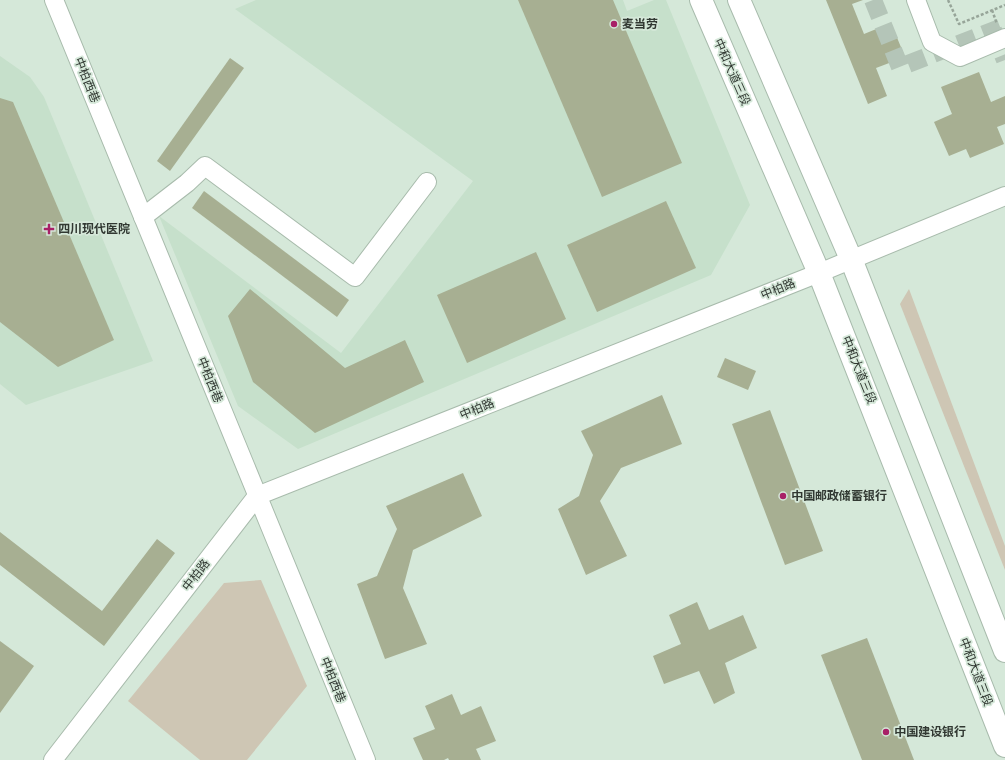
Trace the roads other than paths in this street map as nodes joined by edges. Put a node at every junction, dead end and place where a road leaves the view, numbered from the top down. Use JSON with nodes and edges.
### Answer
{"nodes":[{"id":1,"x":54,"y":0,"type":"edge"},
{"id":2,"x":701,"y":0,"type":"edge"},
{"id":3,"x":739,"y":0,"type":"edge"},
{"id":4,"x":916,"y":0,"type":"edge"},
{"id":5,"x":1005,"y":38,"type":"tunnel mouth"},
{"id":6,"x":427,"y":182,"type":"dead end"},
{"id":7,"x":1005,"y":196,"type":"edge"},
{"id":8,"x":143,"y":217,"type":"junction"},
{"id":9,"x":851,"y":258,"type":"junction"},
{"id":10,"x":819,"y":273,"type":"junction"},
{"id":11,"x":257,"y":496,"type":"junction"},
{"id":12,"x":1005,"y":651,"type":"edge"},
{"id":13,"x":1005,"y":746,"type":"edge"},
{"id":14,"x":53,"y":760,"type":"edge"},
{"id":15,"x":366,"y":760,"type":"edge"}],
"edges":[{"from":1,"to":8,"type":"street","name":"中柏西巷"},
{"from":2,"to":10,"type":"main road","name":"中和大道三段"},
{"from":3,"to":9,"type":"main road"},
{"from":4,"to":5,"type":"street"},
{"from":6,"to":8,"type":"street"},
{"from":7,"to":9,"type":"street","name":"中柏路"},
{"from":8,"to":11,"type":"street","name":"中柏西巷"},
{"from":9,"to":10,"type":"street","name":"中柏路"},
{"from":9,"to":12,"type":"main road"},
{"from":10,"to":11,"type":"street","name":"中柏路"},
{"from":10,"to":13,"type":"main road","name":"中和大道三段"},
{"from":11,"to":14,"type":"street","name":"中柏路"},
{"from":11,"to":15,"type":"street","name":"中柏西巷"}]}
